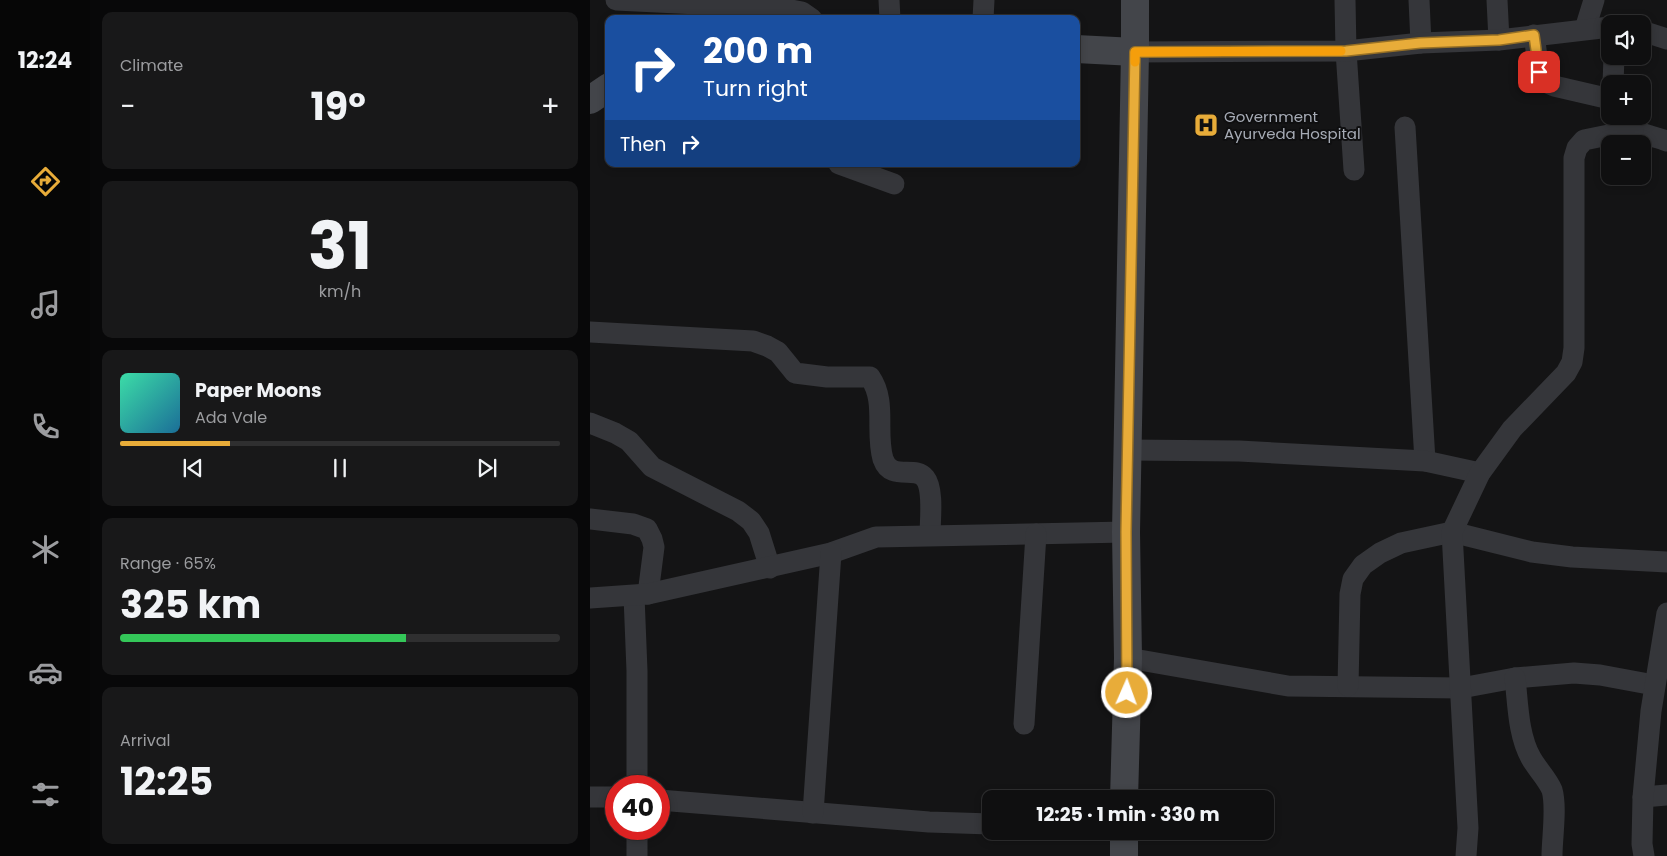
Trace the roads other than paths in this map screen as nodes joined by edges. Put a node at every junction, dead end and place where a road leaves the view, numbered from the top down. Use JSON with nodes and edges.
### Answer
{"nodes":[{"id":1,"x":616,"y":0,"type":"edge"},
{"id":2,"x":889,"y":0,"type":"edge"},
{"id":3,"x":984,"y":0,"type":"edge"},
{"id":4,"x":1135,"y":0,"type":"edge"},
{"id":5,"x":1345,"y":0,"type":"edge"},
{"id":6,"x":1419,"y":0,"type":"edge"},
{"id":7,"x":1496,"y":0,"type":"edge"},
{"id":8,"x":1594,"y":0,"type":"edge"},
{"id":9,"x":806,"y":15,"type":"edge"},
{"id":10,"x":890,"y":15,"type":"edge"},
{"id":11,"x":983,"y":15,"type":"edge"},
{"id":12,"x":1601,"y":28,"type":"edge"},
{"id":13,"x":1585,"y":29,"type":"junction"},
{"id":14,"x":1651,"y":33,"type":"edge"},
{"id":15,"x":1534,"y":35,"type":"junction"},
{"id":16,"x":1667,"y":39,"type":"edge"},
{"id":17,"x":1499,"y":40,"type":"junction"},
{"id":18,"x":1420,"y":43,"type":"junction"},
{"id":19,"x":1080,"y":49,"type":"edge"},
{"id":20,"x":1346,"y":51,"type":"junction"},
{"id":21,"x":1135,"y":52,"type":"junction"},
{"id":22,"x":1601,"y":97,"type":"edge"},
{"id":23,"x":1625,"y":125,"type":"edge"},
{"id":24,"x":1406,"y":127,"type":"dead end"},
{"id":25,"x":1633,"y":130,"type":"junction"},
{"id":26,"x":1667,"y":140,"type":"edge"},
{"id":27,"x":847,"y":167,"type":"edge"},
{"id":28,"x":1354,"y":170,"type":"dead end"},
{"id":29,"x":894,"y":184,"type":"dead end"},
{"id":30,"x":590,"y":332,"type":"edge"},
{"id":31,"x":590,"y":423,"type":"edge"},
{"id":32,"x":1128,"y":450,"type":"junction"},
{"id":33,"x":1425,"y":462,"type":"junction"},
{"id":34,"x":1480,"y":473,"type":"junction"},
{"id":35,"x":590,"y":519,"type":"edge"},
{"id":36,"x":1126,"y":532,"type":"junction"},
{"id":37,"x":1452,"y":532,"type":"junction"},
{"id":38,"x":1036,"y":534,"type":"junction"},
{"id":39,"x":930,"y":535,"type":"junction"},
{"id":40,"x":831,"y":553,"type":"junction"},
{"id":41,"x":1667,"y":562,"type":"edge"},
{"id":42,"x":770,"y":568,"type":"junction"},
{"id":43,"x":641,"y":595,"type":"junction"},
{"id":44,"x":590,"y":598,"type":"edge"},
{"id":45,"x":1666,"y":620,"type":"edge"},
{"id":46,"x":1128,"y":658,"type":"junction"},
{"id":47,"x":1515,"y":678,"type":"junction"},
{"id":48,"x":1348,"y":686,"type":"junction"},
{"id":49,"x":1654,"y":686,"type":"junction"},
{"id":50,"x":1461,"y":688,"type":"junction"},
{"id":51,"x":1024,"y":724,"type":"dead end"},
{"id":52,"x":638,"y":775,"type":"edge"},
{"id":53,"x":1124,"y":790,"type":"edge"},
{"id":54,"x":1667,"y":794,"type":"edge"},
{"id":55,"x":590,"y":797,"type":"edge"},
{"id":56,"x":605,"y":797,"type":"edge"},
{"id":57,"x":1644,"y":797,"type":"junction"},
{"id":58,"x":670,"y":801,"type":"edge"},
{"id":59,"x":813,"y":813,"type":"junction"},
{"id":60,"x":982,"y":824,"type":"edge"},
{"id":61,"x":637,"y":840,"type":"edge"},
{"id":62,"x":1124,"y":840,"type":"edge"},
{"id":63,"x":637,"y":856,"type":"edge"},
{"id":64,"x":1124,"y":856,"type":"edge"},
{"id":65,"x":1466,"y":856,"type":"edge"},
{"id":66,"x":1552,"y":856,"type":"edge"},
{"id":67,"x":1644,"y":856,"type":"edge"}],
"edges":[{"from":1,"to":9,"type":"street"},
{"from":2,"to":10,"type":"street"},
{"from":3,"to":11,"type":"street"},
{"from":4,"to":21,"type":"street"},
{"from":5,"to":20,"type":"street"},
{"from":6,"to":18,"type":"street"},
{"from":7,"to":17,"type":"street"},
{"from":8,"to":13,"type":"street"},
{"from":12,"to":13,"type":"street"},
{"from":13,"to":15,"type":"street"},
{"from":14,"to":16,"type":"street"},
{"from":15,"to":17,"type":"street"},
{"from":15,"to":22,"type":"street"},
{"from":17,"to":18,"type":"street"},
{"from":18,"to":20,"type":"street"},
{"from":19,"to":21,"type":"street"},
{"from":20,"to":21,"type":"street"},
{"from":20,"to":28,"type":"street"},
{"from":21,"to":32,"type":"street"},
{"from":23,"to":25,"type":"street"},
{"from":24,"to":33,"type":"street"},
{"from":25,"to":26,"type":"street"},
{"from":25,"to":34,"type":"street"},
{"from":27,"to":29,"type":"street"},
{"from":30,"to":39,"type":"street"},
{"from":31,"to":42,"type":"street"},
{"from":32,"to":33,"type":"street"},
{"from":32,"to":36,"type":"street"},
{"from":33,"to":34,"type":"street"},
{"from":34,"to":37,"type":"street"},
{"from":35,"to":43,"type":"street"},
{"from":36,"to":38,"type":"street"},
{"from":36,"to":46,"type":"street"},
{"from":37,"to":41,"type":"street"},
{"from":37,"to":48,"type":"street"},
{"from":37,"to":50,"type":"street"},
{"from":38,"to":39,"type":"street"},
{"from":38,"to":51,"type":"street"},
{"from":39,"to":40,"type":"street"},
{"from":40,"to":42,"type":"street"},
{"from":40,"to":59,"type":"street"},
{"from":42,"to":43,"type":"street"},
{"from":43,"to":44,"type":"street"},
{"from":43,"to":52,"type":"street"},
{"from":45,"to":49,"type":"street"},
{"from":46,"to":48,"type":"street"},
{"from":46,"to":53,"type":"street"},
{"from":47,"to":49,"type":"street"},
{"from":47,"to":50,"type":"street"},
{"from":47,"to":66,"type":"street"},
{"from":48,"to":50,"type":"street"},
{"from":49,"to":57,"type":"street"},
{"from":50,"to":65,"type":"street"},
{"from":54,"to":57,"type":"street"},
{"from":55,"to":56,"type":"street"},
{"from":57,"to":67,"type":"street"},
{"from":58,"to":59,"type":"street"},
{"from":59,"to":60,"type":"street"},
{"from":61,"to":63,"type":"street"},
{"from":62,"to":64,"type":"street"}]}
